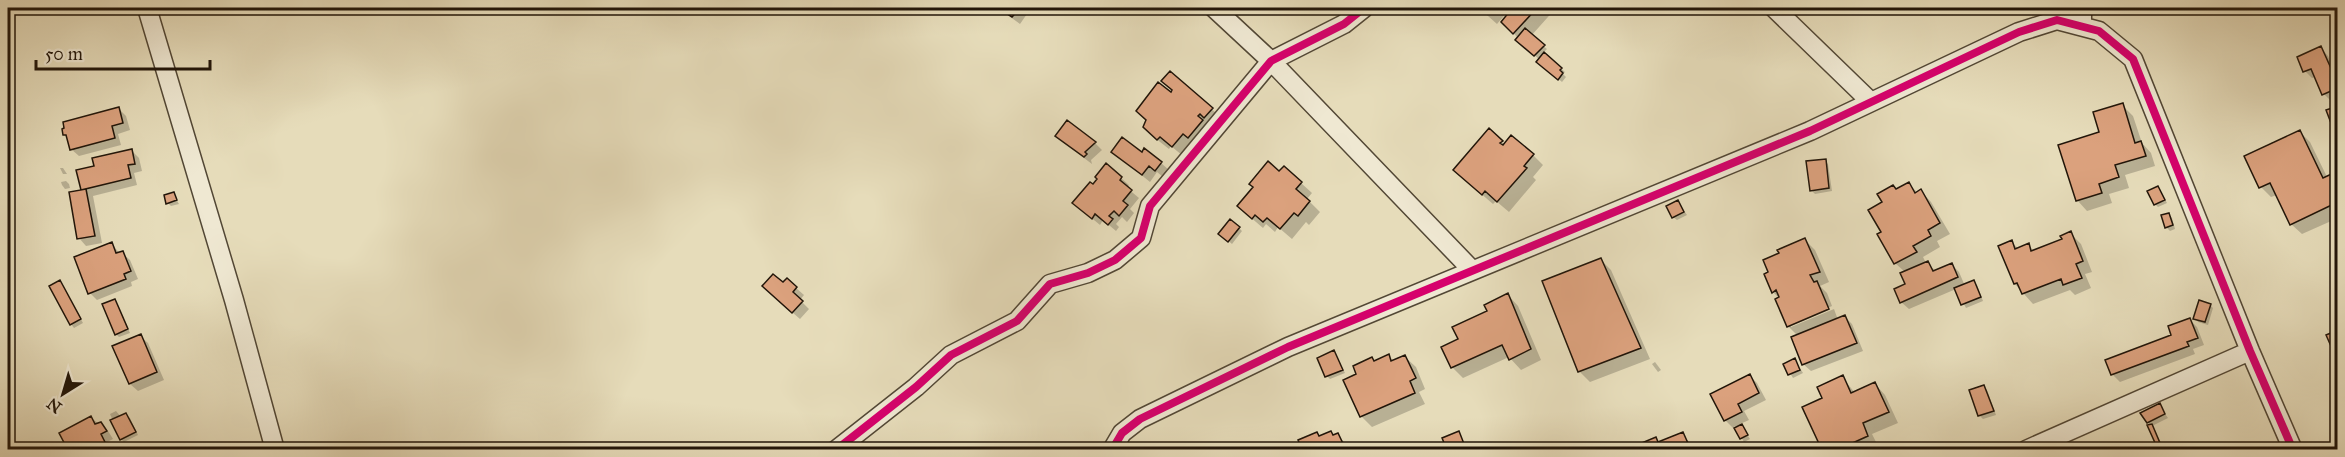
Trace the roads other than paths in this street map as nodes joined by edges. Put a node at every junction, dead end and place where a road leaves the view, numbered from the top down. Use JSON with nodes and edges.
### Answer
{"nodes":[{"id":1,"x":147,"y":8,"type":"edge"},
{"id":2,"x":1214,"y":8,"type":"edge"},
{"id":3,"x":1364,"y":8,"type":"edge"},
{"id":4,"x":1774,"y":8,"type":"edge"},
{"id":5,"x":2082,"y":8,"type":"edge"},
{"id":6,"x":2082,"y":27,"type":"junction"},
{"id":7,"x":1271,"y":61,"type":"junction"},
{"id":8,"x":1871,"y":102,"type":"junction"},
{"id":9,"x":1471,"y":270,"type":"junction"},
{"id":10,"x":2250,"y":351,"type":"junction"},
{"id":11,"x":275,"y":450,"type":"edge"},
{"id":12,"x":836,"y":450,"type":"edge"},
{"id":13,"x":1112,"y":450,"type":"edge"},
{"id":14,"x":2026,"y":450,"type":"edge"},
{"id":15,"x":2293,"y":450,"type":"edge"}],
"edges":[{"from":1,"to":11,"type":"street"},
{"from":2,"to":7,"type":"street"},
{"from":3,"to":7,"type":"street"},
{"from":4,"to":8,"type":"street"},
{"from":5,"to":6,"type":"street"},
{"from":6,"to":8,"type":"street"},
{"from":6,"to":10,"type":"street"},
{"from":7,"to":9,"type":"street"},
{"from":7,"to":12,"type":"street"},
{"from":8,"to":9,"type":"street"},
{"from":9,"to":13,"type":"street"},
{"from":10,"to":14,"type":"street"},
{"from":10,"to":15,"type":"street"}]}
